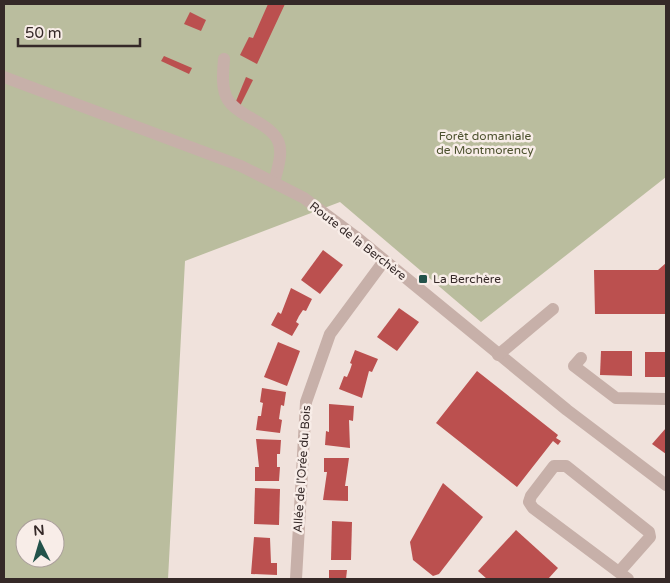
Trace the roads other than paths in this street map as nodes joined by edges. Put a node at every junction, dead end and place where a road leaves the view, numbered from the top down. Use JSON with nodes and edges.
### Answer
{"nodes":[{"id":1,"x":224,"y":59,"type":"dead end"},
{"id":2,"x":4,"y":77,"type":"edge"},
{"id":3,"x":274,"y":182,"type":"junction"},
{"id":4,"x":384,"y":261,"type":"junction"},
{"id":5,"x":553,"y":309,"type":"dead end"},
{"id":6,"x":498,"y":355,"type":"junction"},
{"id":7,"x":580,"y":358,"type":"dead end"},
{"id":8,"x":666,"y":399,"type":"edge"},
{"id":9,"x":666,"y":485,"type":"edge"},
{"id":10,"x":623,"y":576,"type":"edge"},
{"id":11,"x":296,"y":579,"type":"edge"}],
"edges":[{"from":1,"to":3,"type":"street"},
{"from":2,"to":3,"type":"street","name":"Route de la Berchère"},
{"from":3,"to":4,"type":"street","name":"Route de la Berchère"},
{"from":4,"to":6,"type":"street","name":"Route de la Berchère"},
{"from":4,"to":11,"type":"street","name":"Allée de l'Orée du Bois"},
{"from":5,"to":6,"type":"street"},
{"from":6,"to":9,"type":"street","name":"Route de la Berchère"},
{"from":7,"to":8,"type":"street"},
{"from":10,"to":10,"type":"street"}]}
